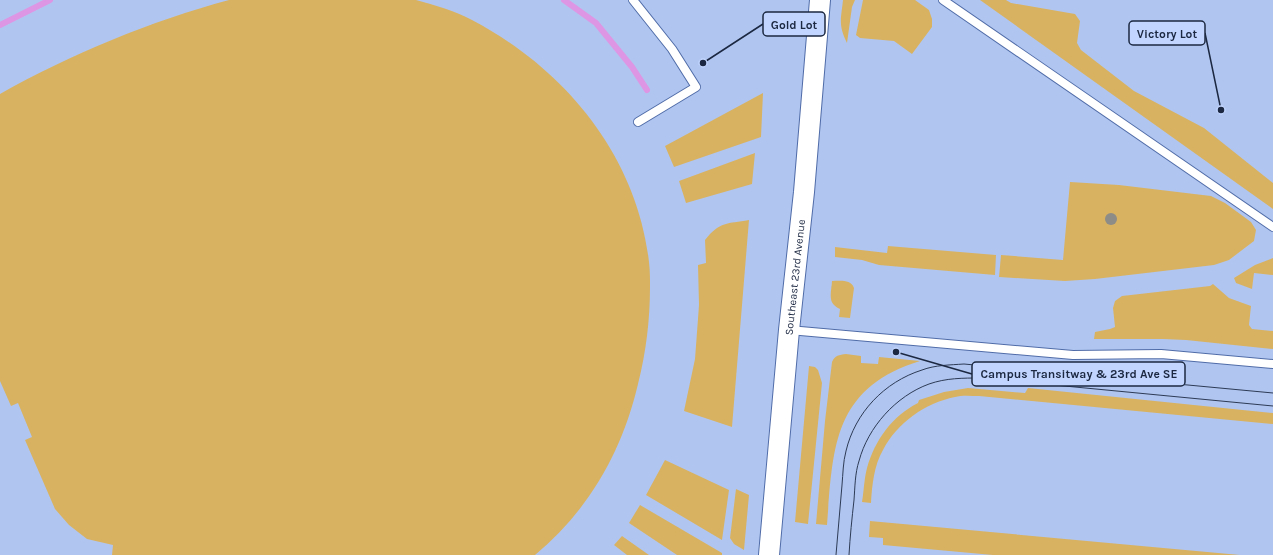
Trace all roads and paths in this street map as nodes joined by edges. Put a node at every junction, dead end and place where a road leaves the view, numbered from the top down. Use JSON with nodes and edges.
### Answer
{"nodes":[{"id":1,"x":633,"y":0,"type":"edge"},
{"id":2,"x":820,"y":0,"type":"edge"},
{"id":3,"x":943,"y":0,"type":"edge"},
{"id":4,"x":638,"y":122,"type":"dead end"},
{"id":5,"x":1273,"y":227,"type":"edge"},
{"id":6,"x":789,"y":330,"type":"junction"},
{"id":7,"x":1273,"y":364,"type":"edge"},
{"id":8,"x":769,"y":555,"type":"edge"}],
"edges":[{"from":1,"to":4,"type":"lane"},
{"from":2,"to":6,"type":"street","name":"Southeast 23rd Avenue"},
{"from":3,"to":5,"type":"lane"},
{"from":6,"to":7,"type":"lane"},
{"from":6,"to":8,"type":"street","name":"Southeast 23rd Avenue"}]}
